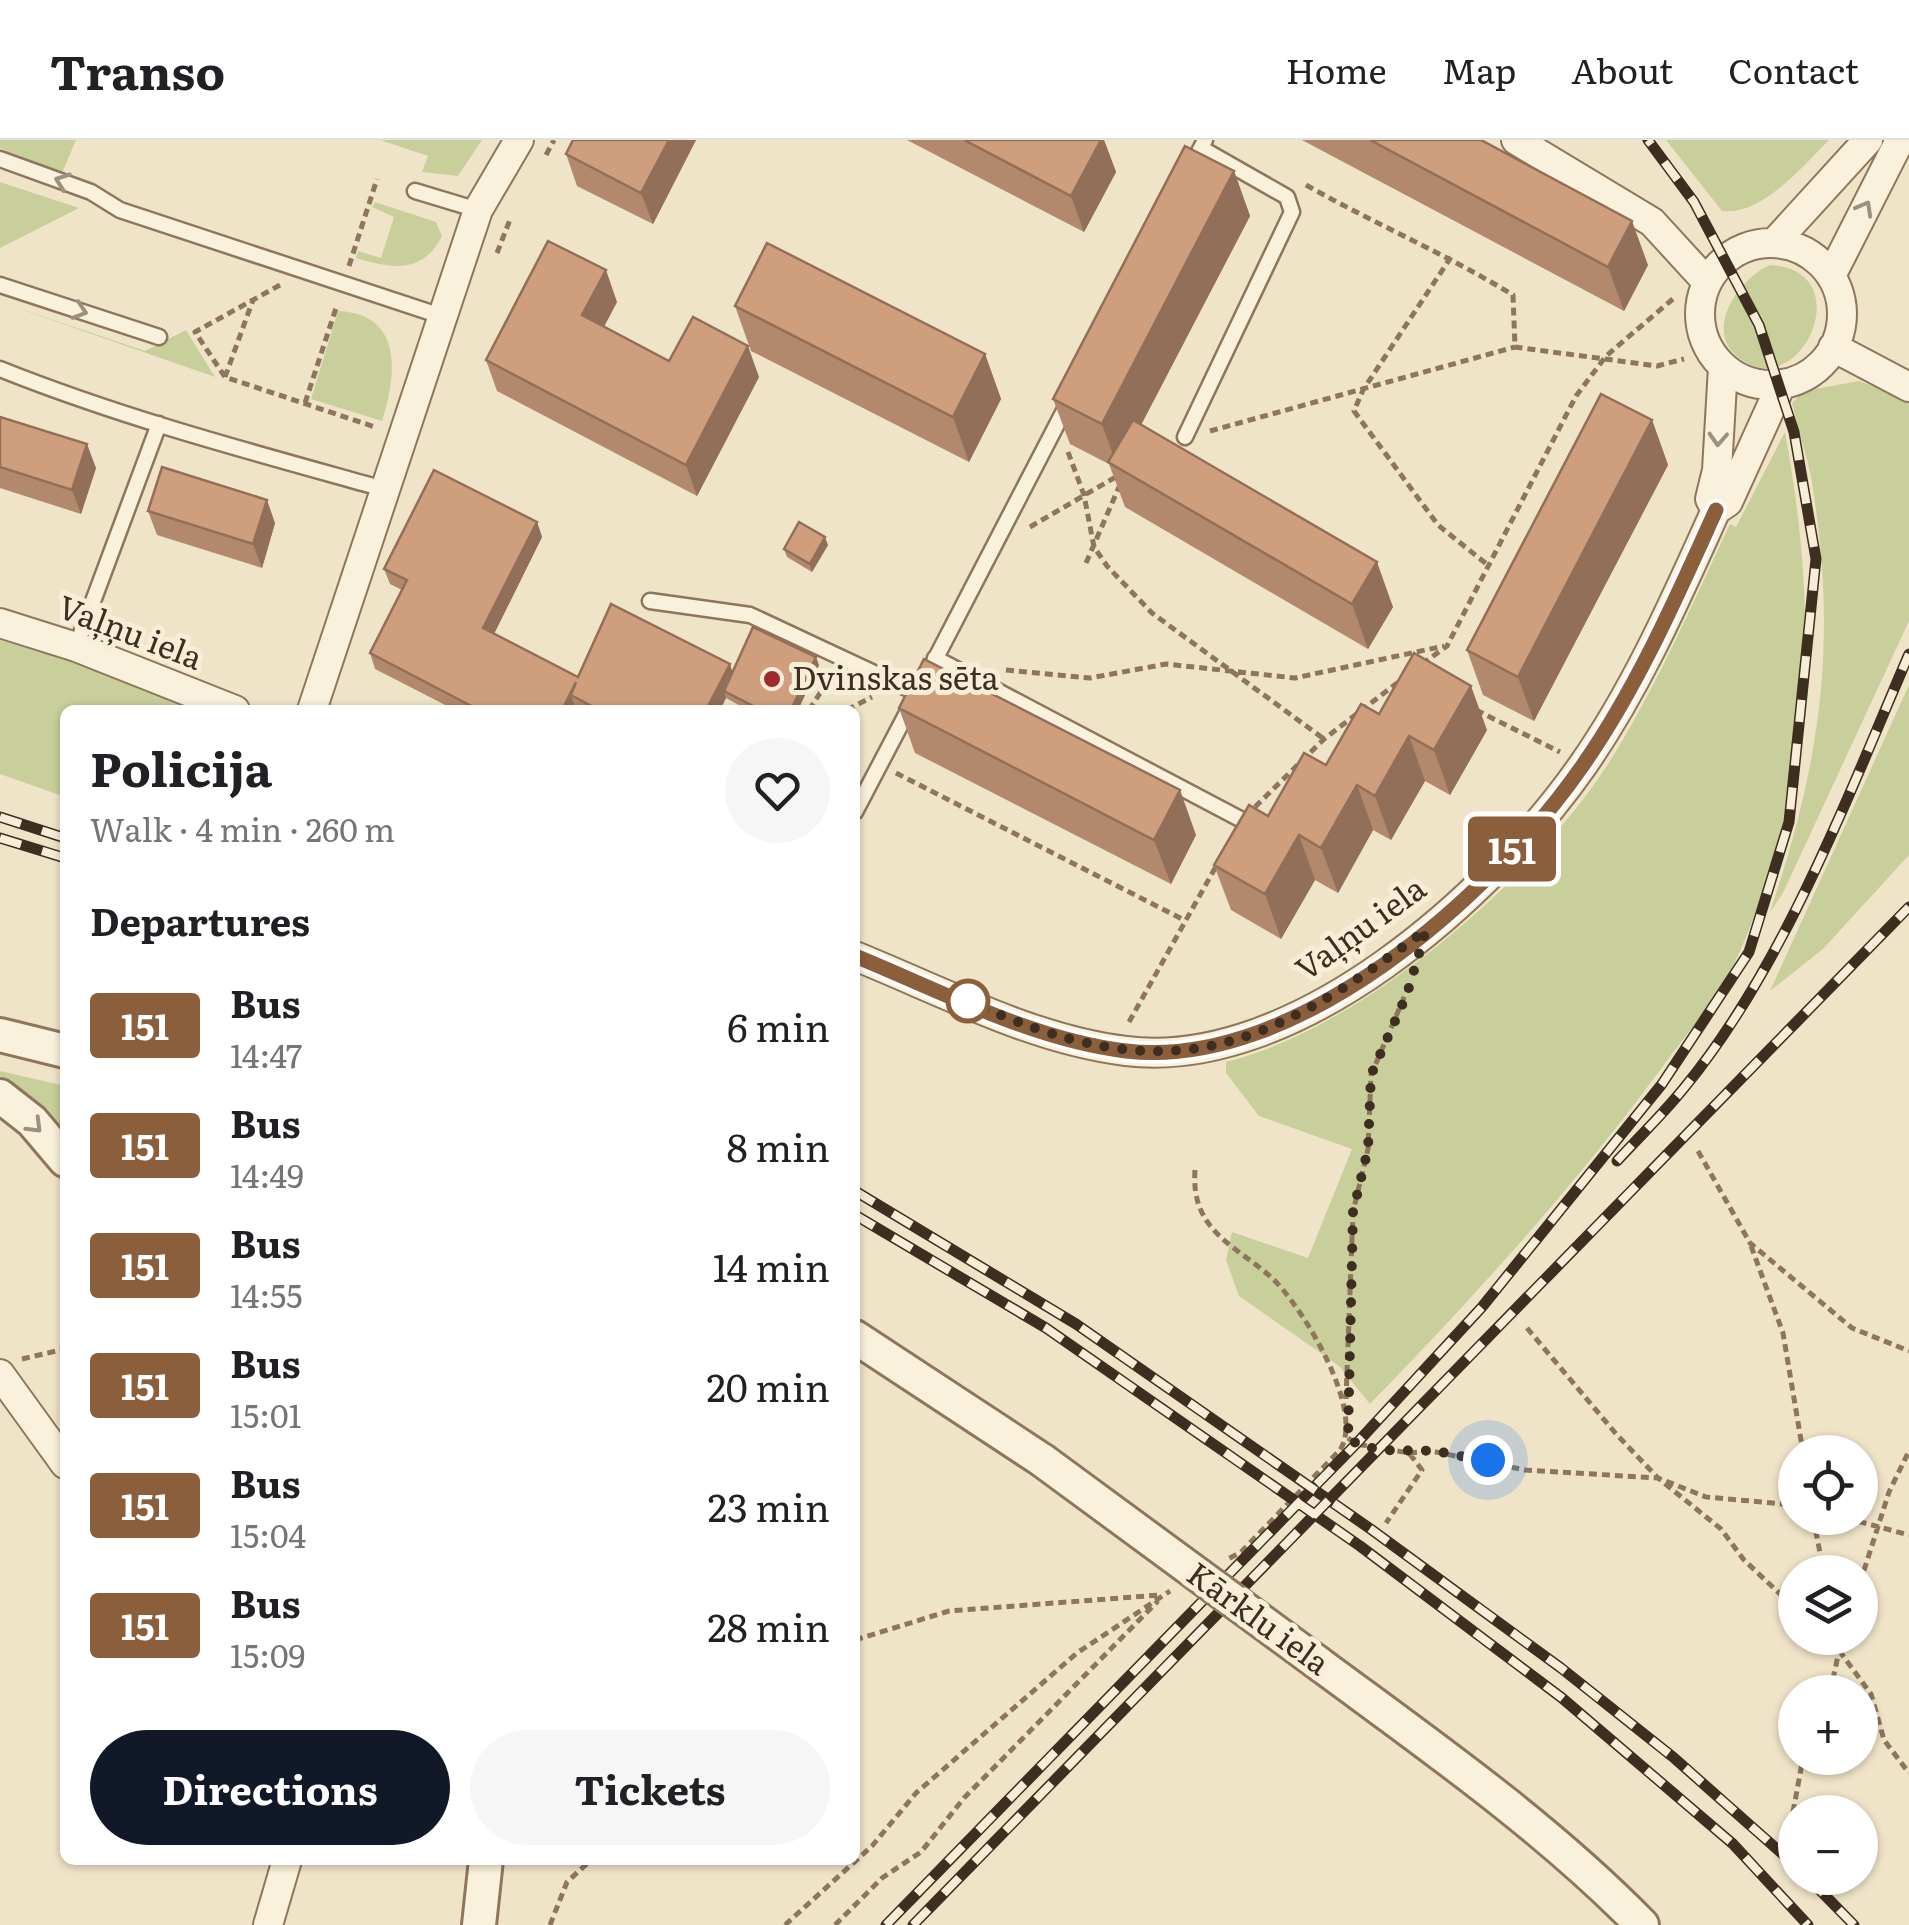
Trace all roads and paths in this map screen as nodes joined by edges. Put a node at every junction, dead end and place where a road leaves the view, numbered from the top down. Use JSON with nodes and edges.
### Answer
{"nodes":[{"id":1,"x":518,"y":140,"type":"edge"},
{"id":2,"x":1516,"y":140,"type":"edge"},
{"id":3,"x":1868,"y":140,"type":"edge"},
{"id":4,"x":1900,"y":140,"type":"edge"},
{"id":5,"x":1203,"y":144,"type":"edge"},
{"id":6,"x":0,"y":158,"type":"edge"},
{"id":7,"x":377,"y":178,"type":"dead end"},
{"id":8,"x":1183,"y":183,"type":"edge"},
{"id":9,"x":416,"y":190,"type":"dead end"},
{"id":10,"x":1288,"y":197,"type":"junction"},
{"id":11,"x":478,"y":210,"type":"junction"},
{"id":12,"x":1774,"y":243,"type":"junction"},
{"id":13,"x":1451,"y":257,"type":"junction"},
{"id":14,"x":305,"y":271,"type":"junction"},
{"id":15,"x":1831,"y":276,"type":"junction"},
{"id":16,"x":1707,"y":282,"type":"junction"},
{"id":17,"x":344,"y":284,"type":"junction"},
{"id":18,"x":0,"y":286,"type":"edge"},
{"id":19,"x":1674,"y":298,"type":"dead end"},
{"id":20,"x":253,"y":299,"type":"junction"},
{"id":21,"x":441,"y":316,"type":"junction"},
{"id":22,"x":159,"y":337,"type":"dead end"},
{"id":23,"x":1515,"y":347,"type":"junction"},
{"id":24,"x":1833,"y":347,"type":"junction"},
{"id":25,"x":1606,"y":356,"type":"junction"},
{"id":26,"x":1684,"y":359,"type":"dead end"},
{"id":27,"x":1722,"y":367,"type":"junction"},
{"id":28,"x":0,"y":370,"type":"edge"},
{"id":29,"x":225,"y":377,"type":"junction"},
{"id":30,"x":1781,"y":385,"type":"junction"},
{"id":31,"x":1909,"y":387,"type":"edge"},
{"id":32,"x":1364,"y":390,"type":"junction"},
{"id":33,"x":1074,"y":392,"type":"edge"},
{"id":34,"x":305,"y":403,"type":"junction"},
{"id":35,"x":159,"y":424,"type":"junction"},
{"id":36,"x":1056,"y":426,"type":"junction"},
{"id":37,"x":402,"y":436,"type":"junction"},
{"id":38,"x":1185,"y":438,"type":"joint"},
{"id":39,"x":384,"y":489,"type":"junction"},
{"id":40,"x":1084,"y":495,"type":"junction"},
{"id":41,"x":1716,"y":510,"type":"junction"},
{"id":42,"x":1094,"y":546,"type":"junction"},
{"id":43,"x":992,"y":550,"type":"junction"},
{"id":44,"x":1086,"y":564,"type":"dead end"},
{"id":45,"x":1489,"y":566,"type":"junction"},
{"id":46,"x":650,"y":600,"type":"dead end"},
{"id":47,"x":0,"y":623,"type":"edge"},
{"id":48,"x":1447,"y":646,"type":"junction"},
{"id":49,"x":76,"y":648,"type":"junction"},
{"id":50,"x":845,"y":657,"type":"junction"},
{"id":51,"x":935,"y":658,"type":"junction"},
{"id":52,"x":1420,"y":666,"type":"edge"},
{"id":53,"x":967,"y":674,"type":"junction"},
{"id":54,"x":1241,"y":675,"type":"junction"},
{"id":55,"x":1406,"y":676,"type":"edge"},
{"id":56,"x":917,"y":693,"type":"junction"},
{"id":57,"x":222,"y":705,"type":"edge"},
{"id":58,"x":313,"y":705,"type":"edge"},
{"id":59,"x":812,"y":705,"type":"edge"},
{"id":60,"x":1474,"y":710,"type":"edge"},
{"id":61,"x":1324,"y":739,"type":"junction"},
{"id":62,"x":1560,"y":752,"type":"dead end"},
{"id":63,"x":880,"y":765,"type":"junction"},
{"id":64,"x":860,"y":803,"type":"edge"},
{"id":65,"x":1242,"y":820,"type":"junction"},
{"id":66,"x":1185,"y":921,"type":"junction"},
{"id":67,"x":860,"y":958,"type":"edge"},
{"id":68,"x":1412,"y":978,"type":"dead end"},
{"id":69,"x":1128,"y":1022,"type":"dead end"},
{"id":70,"x":0,"y":1035,"type":"edge"},
{"id":71,"x":60,"y":1050,"type":"edge"},
{"id":72,"x":0,"y":1096,"type":"edge"},
{"id":73,"x":1698,"y":1150,"type":"dead end"},
{"id":74,"x":60,"y":1154,"type":"edge"},
{"id":75,"x":1195,"y":1170,"type":"dead end"},
{"id":76,"x":1750,"y":1243,"type":"junction"},
{"id":77,"x":1527,"y":1328,"type":"dead end"},
{"id":78,"x":860,"y":1340,"type":"edge"},
{"id":79,"x":60,"y":1350,"type":"edge"},
{"id":80,"x":1909,"y":1351,"type":"edge"},
{"id":81,"x":10,"y":1367,"type":"edge"},
{"id":82,"x":1346,"y":1404,"type":"junction"},
{"id":83,"x":1799,"y":1435,"type":"edge"},
{"id":84,"x":1348,"y":1438,"type":"junction"},
{"id":85,"x":1909,"y":1451,"type":"edge"},
{"id":86,"x":1409,"y":1453,"type":"junction"},
{"id":87,"x":60,"y":1455,"type":"edge"},
{"id":88,"x":1658,"y":1478,"type":"junction"},
{"id":89,"x":1778,"y":1503,"type":"edge"},
{"id":90,"x":1386,"y":1523,"type":"dead end"},
{"id":91,"x":1878,"y":1527,"type":"joint"},
{"id":92,"x":1909,"y":1535,"type":"edge"},
{"id":93,"x":1225,"y":1560,"type":"dead end"},
{"id":94,"x":1179,"y":1586,"type":"dead end"},
{"id":95,"x":1778,"y":1592,"type":"edge"},
{"id":96,"x":1163,"y":1595,"type":"junction"},
{"id":97,"x":860,"y":1638,"type":"edge"},
{"id":98,"x":1842,"y":1655,"type":"edge"},
{"id":99,"x":1909,"y":1773,"type":"edge"},
{"id":100,"x":860,"y":1857,"type":"edge"},
{"id":101,"x":285,"y":1865,"type":"edge"},
{"id":102,"x":485,"y":1865,"type":"edge"},
{"id":103,"x":586,"y":1865,"type":"edge"},
{"id":104,"x":851,"y":1865,"type":"edge"},
{"id":105,"x":268,"y":1925,"type":"edge"},
{"id":106,"x":479,"y":1925,"type":"edge"},
{"id":107,"x":550,"y":1925,"type":"edge"},
{"id":108,"x":784,"y":1925,"type":"edge"},
{"id":109,"x":835,"y":1925,"type":"edge"},
{"id":110,"x":1642,"y":1925,"type":"edge"}],
"edges":[{"from":1,"to":11,"type":"street"},
{"from":2,"to":16,"type":"street"},
{"from":3,"to":12,"type":"street"},
{"from":15,"to":4,"type":"street","one_way":true},
{"from":5,"to":8,"type":"lane"},
{"from":5,"to":10,"type":"lane"},
{"from":14,"to":6,"type":"lane","one_way":true},
{"from":7,"to":17,"type":"path"},
{"from":9,"to":11,"type":"lane"},
{"from":10,"to":13,"type":"path"},
{"from":10,"to":38,"type":"lane"},
{"from":11,"to":21,"type":"street"},
{"from":12,"to":15,"type":"street"},
{"from":12,"to":16,"type":"street"},
{"from":13,"to":23,"type":"path"},
{"from":13,"to":32,"type":"path"},
{"from":14,"to":17,"type":"lane"},
{"from":14,"to":20,"type":"path"},
{"from":15,"to":24,"type":"street"},
{"from":16,"to":27,"type":"street"},
{"from":17,"to":21,"type":"lane"},
{"from":17,"to":34,"type":"path"},
{"from":18,"to":22,"type":"lane","one_way":true},
{"from":19,"to":25,"type":"path"},
{"from":20,"to":29,"type":"path"},
{"from":20,"to":29,"type":"path"},
{"from":21,"to":37,"type":"street"},
{"from":23,"to":25,"type":"path"},
{"from":23,"to":32,"type":"path"},
{"from":24,"to":30,"type":"street"},
{"from":24,"to":31,"type":"street"},
{"from":25,"to":26,"type":"path"},
{"from":25,"to":45,"type":"path"},
{"from":27,"to":30,"type":"street"},
{"from":27,"to":41,"type":"street","one_way":true},
{"from":28,"to":35,"type":"lane"},
{"from":29,"to":34,"type":"path"},
{"from":30,"to":41,"type":"street"},
{"from":32,"to":38,"type":"path"},
{"from":32,"to":45,"type":"path"},
{"from":33,"to":36,"type":"lane"},
{"from":34,"to":37,"type":"path"},
{"from":35,"to":39,"type":"lane"},
{"from":35,"to":49,"type":"lane"},
{"from":36,"to":40,"type":"path"},
{"from":36,"to":43,"type":"lane"},
{"from":37,"to":39,"type":"street"},
{"from":39,"to":58,"type":"street"},
{"from":40,"to":42,"type":"path"},
{"from":40,"to":42,"type":"path"},
{"from":40,"to":43,"type":"path"},
{"from":41,"to":67,"type":"street","name":"Vaļņu iela"},
{"from":42,"to":44,"type":"path"},
{"from":42,"to":54,"type":"path"},
{"from":43,"to":51,"type":"lane"},
{"from":45,"to":48,"type":"path"},
{"from":46,"to":50,"type":"lane"},
{"from":47,"to":49,"type":"street","name":"Vaļņu iela"},
{"from":48,"to":52,"type":"path"},
{"from":48,"to":54,"type":"path"},
{"from":49,"to":57,"type":"street","name":"Vaļņu iela"},
{"from":50,"to":56,"type":"lane"},
{"from":50,"to":59,"type":"path"},
{"from":51,"to":53,"type":"lane"},
{"from":51,"to":56,"type":"lane"},
{"from":53,"to":54,"type":"path"},
{"from":53,"to":65,"type":"lane"},
{"from":54,"to":61,"type":"path"},
{"from":55,"to":61,"type":"path"},
{"from":56,"to":63,"type":"lane"},
{"from":60,"to":62,"type":"path"},
{"from":61,"to":65,"type":"path"},
{"from":63,"to":64,"type":"lane"},
{"from":63,"to":66,"type":"path"},
{"from":65,"to":66,"type":"path"},
{"from":66,"to":69,"type":"path"},
{"from":68,"to":82,"type":"path"},
{"from":70,"to":71,"type":"street"},
{"from":72,"to":74,"type":"street","one_way":true},
{"from":73,"to":76,"type":"path"},
{"from":75,"to":82,"type":"path"},
{"from":76,"to":80,"type":"path"},
{"from":76,"to":83,"type":"path"},
{"from":77,"to":88,"type":"path"},
{"from":78,"to":110,"type":"street","name":"Kārklu iela","bridge":true},
{"from":79,"to":81,"type":"path"},
{"from":81,"to":87,"type":"street"},
{"from":82,"to":84,"type":"path"},
{"from":84,"to":86,"type":"path"},
{"from":84,"to":93,"type":"path"},
{"from":85,"to":91,"type":"path"},
{"from":86,"to":88,"type":"path"},
{"from":86,"to":90,"type":"path"},
{"from":88,"to":89,"type":"path"},
{"from":88,"to":95,"type":"path"},
{"from":91,"to":92,"type":"path"},
{"from":94,"to":96,"type":"path"},
{"from":96,"to":97,"type":"path"},
{"from":96,"to":100,"type":"path"},
{"from":96,"to":109,"type":"path"},
{"from":98,"to":99,"type":"path"},
{"from":101,"to":105,"type":"street"},
{"from":102,"to":106,"type":"street"},
{"from":103,"to":107,"type":"path"},
{"from":104,"to":108,"type":"path"}]}
